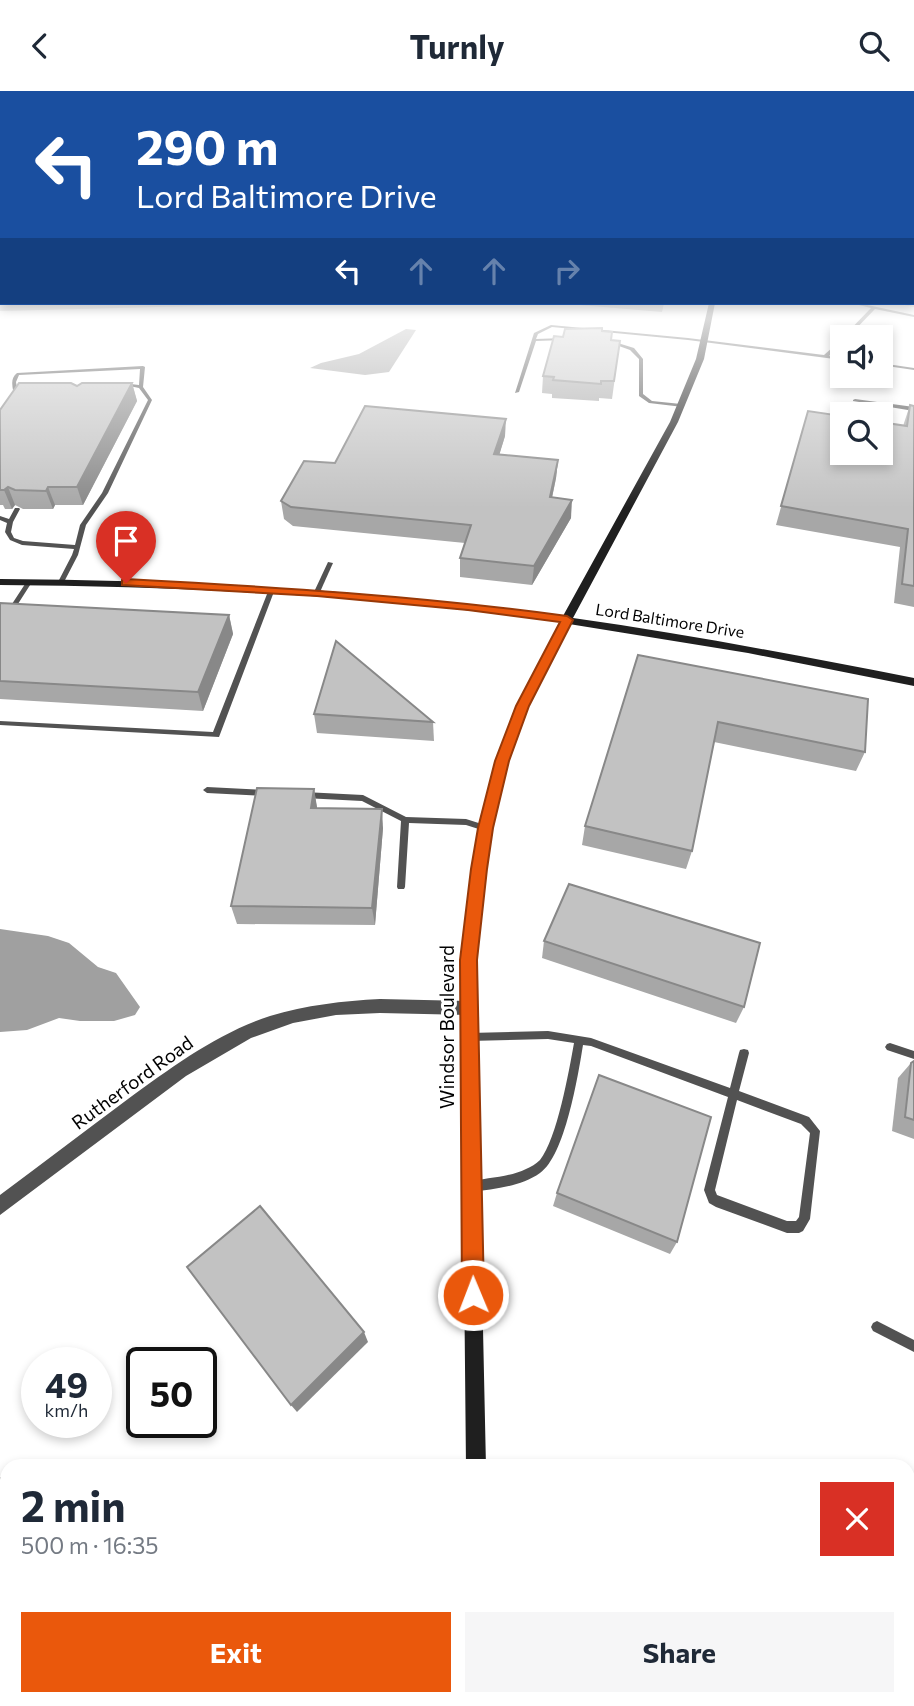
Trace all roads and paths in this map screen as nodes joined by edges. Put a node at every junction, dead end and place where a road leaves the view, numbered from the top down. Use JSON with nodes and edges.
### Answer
{"nodes":[{"id":1,"x":528,"y":357,"type":"edge"},
{"id":2,"x":639,"y":357,"type":"edge"},
{"id":3,"x":700,"y":357,"type":"edge"},
{"id":4,"x":893,"y":366,"type":"edge"},
{"id":5,"x":914,"y":369,"type":"edge"},
{"id":6,"x":109,"y":385,"type":"edge"},
{"id":7,"x":141,"y":387,"type":"junction"},
{"id":8,"x":517,"y":392,"type":"dead end"},
{"id":9,"x":855,"y":400,"type":"dead end"},
{"id":10,"x":13,"y":406,"type":"edge"},
{"id":11,"x":681,"y":406,"type":"junction"},
{"id":12,"x":914,"y":409,"type":"edge"},
{"id":13,"x":17,"y":509,"type":"edge"},
{"id":14,"x":0,"y":518,"type":"edge"},
{"id":15,"x":10,"y":522,"type":"junction"},
{"id":16,"x":78,"y":547,"type":"junction"},
{"id":17,"x":330,"y":563,"type":"dead end"},
{"id":18,"x":0,"y":582,"type":"edge"},
{"id":19,"x":29,"y":582,"type":"junction"},
{"id":20,"x":61,"y":582,"type":"junction"},
{"id":21,"x":272,"y":589,"type":"junction"},
{"id":22,"x":317,"y":592,"type":"junction"},
{"id":23,"x":0,"y":608,"type":"edge"},
{"id":24,"x":567,"y":620,"type":"junction"},
{"id":25,"x":914,"y":682,"type":"edge"},
{"id":26,"x":0,"y":723,"type":"edge"},
{"id":27,"x":207,"y":790,"type":"dead end"},
{"id":28,"x":272,"y":793,"type":"edge"},
{"id":29,"x":298,"y":795,"type":"edge"},
{"id":30,"x":405,"y":820,"type":"junction"},
{"id":31,"x":485,"y":828,"type":"junction"},
{"id":32,"x":401,"y":887,"type":"dead end"},
{"id":33,"x":468,"y":1008,"type":"junction"},
{"id":34,"x":469,"y":1037,"type":"junction"},
{"id":35,"x":579,"y":1040,"type":"junction"},
{"id":36,"x":890,"y":1047,"type":"dead end"},
{"id":37,"x":744,"y":1053,"type":"dead end"},
{"id":38,"x":914,"y":1055,"type":"edge"},
{"id":39,"x":733,"y":1093,"type":"junction"},
{"id":40,"x":471,"y":1187,"type":"junction"},
{"id":41,"x":0,"y":1206,"type":"edge"},
{"id":42,"x":877,"y":1327,"type":"dead end"},
{"id":43,"x":914,"y":1346,"type":"edge"},
{"id":44,"x":476,"y":1459,"type":"edge"}],
"edges":[{"from":1,"to":8,"type":"lane"},
{"from":2,"to":11,"type":"lane"},
{"from":3,"to":11,"type":"main road","name":"Windsor Boulevard"},
{"from":4,"to":5,"type":"lane"},
{"from":6,"to":7,"type":"lane"},
{"from":7,"to":10,"type":"lane"},
{"from":7,"to":16,"type":"lane"},
{"from":9,"to":12,"type":"lane"},
{"from":11,"to":24,"type":"main road","name":"Windsor Boulevard"},
{"from":13,"to":15,"type":"lane"},
{"from":14,"to":15,"type":"lane"},
{"from":15,"to":16,"type":"lane"},
{"from":16,"to":20,"type":"lane"},
{"from":17,"to":22,"type":"lane"},
{"from":18,"to":19,"type":"main road","name":"Lord Baltimore Drive"},
{"from":19,"to":20,"type":"main road","name":"Lord Baltimore Drive"},
{"from":19,"to":23,"type":"lane"},
{"from":20,"to":21,"type":"main road","name":"Lord Baltimore Drive"},
{"from":21,"to":22,"type":"main road","name":"Lord Baltimore Drive"},
{"from":21,"to":26,"type":"lane"},
{"from":22,"to":24,"type":"main road","name":"Lord Baltimore Drive"},
{"from":24,"to":25,"type":"main road","name":"Lord Baltimore Drive"},
{"from":24,"to":31,"type":"main road","name":"Windsor Boulevard"},
{"from":27,"to":28,"type":"lane"},
{"from":29,"to":30,"type":"lane"},
{"from":30,"to":31,"type":"lane"},
{"from":30,"to":32,"type":"lane"},
{"from":31,"to":33,"type":"main road","name":"Windsor Boulevard"},
{"from":33,"to":34,"type":"main road","name":"Windsor Boulevard"},
{"from":33,"to":41,"type":"street","name":"Rutherford Road"},
{"from":34,"to":35,"type":"lane"},
{"from":34,"to":40,"type":"main road","name":"Windsor Boulevard"},
{"from":35,"to":39,"type":"lane"},
{"from":35,"to":40,"type":"lane"},
{"from":36,"to":38,"type":"lane"},
{"from":37,"to":39,"type":"lane"},
{"from":39,"to":39,"type":"lane"},
{"from":40,"to":44,"type":"main road","name":"Windsor Boulevard"},
{"from":42,"to":43,"type":"lane"}]}
